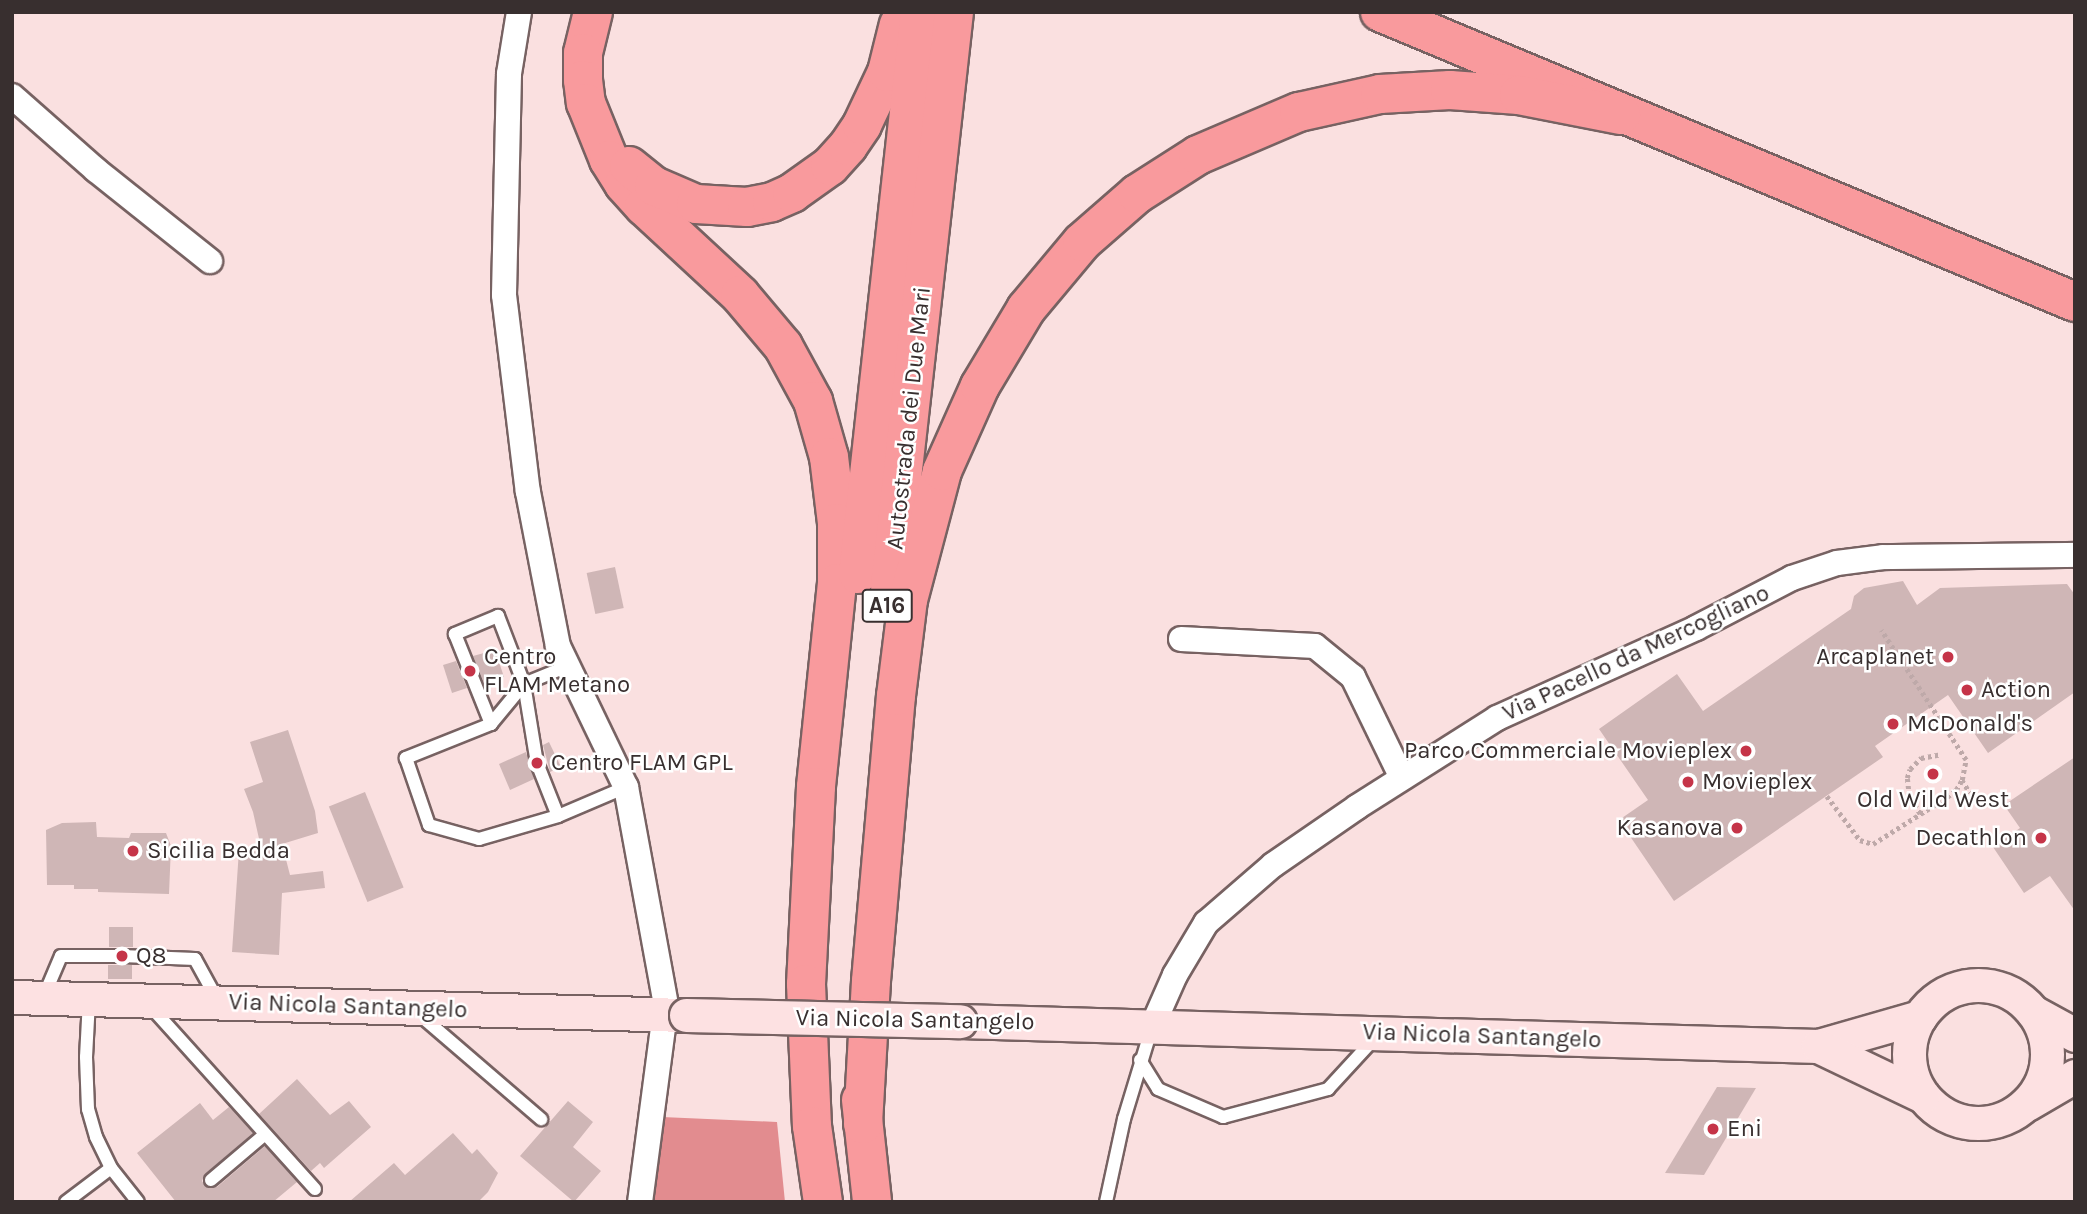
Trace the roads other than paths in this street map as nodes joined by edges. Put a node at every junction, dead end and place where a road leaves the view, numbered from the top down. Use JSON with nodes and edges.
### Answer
{"nodes":[{"id":1,"x":519,"y":12,"type":"edge"},
{"id":2,"x":593,"y":12,"type":"edge"},
{"id":3,"x":901,"y":12,"type":"edge"},
{"id":4,"x":920,"y":12,"type":"edge"},
{"id":5,"x":954,"y":12,"type":"edge"},
{"id":6,"x":1380,"y":12,"type":"edge"},
{"id":7,"x":1424,"y":12,"type":"edge"},
{"id":8,"x":1469,"y":48,"type":"junction"},
{"id":9,"x":12,"y":96,"type":"edge"},
{"id":10,"x":1621,"y":115,"type":"junction"},
{"id":11,"x":596,"y":131,"type":"junction"},
{"id":12,"x":210,"y":261,"type":"dead end"},
{"id":13,"x":2075,"y":302,"type":"edge"},
{"id":14,"x":2075,"y":555,"type":"edge"},
{"id":15,"x":1181,"y":639,"type":"dead end"},
{"id":16,"x":568,"y":666,"type":"junction"},
{"id":17,"x":524,"y":684,"type":"junction"},
{"id":18,"x":491,"y":724,"type":"junction"},
{"id":19,"x":1402,"y":778,"type":"junction"},
{"id":20,"x":626,"y":787,"type":"junction"},
{"id":21,"x":558,"y":816,"type":"junction"},
{"id":22,"x":28,"y":997,"type":"edge"},
{"id":23,"x":89,"y":1000,"type":"junction"},
{"id":24,"x":145,"y":1001,"type":"junction"},
{"id":25,"x":218,"y":1003,"type":"junction"},
{"id":26,"x":412,"y":1008,"type":"junction"},
{"id":27,"x":2033,"y":1012,"type":"junction"},
{"id":28,"x":676,"y":1015,"type":"junction"},
{"id":29,"x":1920,"y":1017,"type":"junction"},
{"id":30,"x":1152,"y":1027,"type":"junction"},
{"id":31,"x":1379,"y":1033,"type":"junction"},
{"id":32,"x":2075,"y":1035,"type":"edge"},
{"id":33,"x":1818,"y":1046,"type":"junction"},
{"id":34,"x":1140,"y":1059,"type":"junction"},
{"id":35,"x":2075,"y":1076,"type":"edge"},
{"id":36,"x":1923,"y":1096,"type":"junction"},
{"id":37,"x":2022,"y":1107,"type":"junction"},
{"id":38,"x":541,"y":1119,"type":"dead end"},
{"id":39,"x":863,"y":1124,"type":"junction"},
{"id":40,"x":264,"y":1135,"type":"junction"},
{"id":41,"x":111,"y":1168,"type":"junction"},
{"id":42,"x":211,"y":1180,"type":"dead end"},
{"id":43,"x":315,"y":1189,"type":"dead end"},
{"id":44,"x":66,"y":1202,"type":"edge"},
{"id":45,"x":138,"y":1202,"type":"edge"},
{"id":46,"x":639,"y":1202,"type":"edge"},
{"id":47,"x":824,"y":1202,"type":"edge"},
{"id":48,"x":838,"y":1202,"type":"edge"},
{"id":49,"x":872,"y":1202,"type":"edge"},
{"id":50,"x":1106,"y":1202,"type":"edge"}],
"edges":[{"from":1,"to":16,"type":"street"},
{"from":2,"to":11,"type":"highway"},
{"from":3,"to":11,"type":"highway"},
{"from":4,"to":48,"type":"highway","name":"Autostrada dei Due Mari","number":"A16"},
{"from":5,"to":39,"type":"highway","name":"Autostrada dei Due Mari","number":"A16"},
{"from":6,"to":8,"type":"highway"},
{"from":7,"to":8,"type":"highway"},
{"from":8,"to":10,"type":"highway"},
{"from":9,"to":12,"type":"street"},
{"from":10,"to":13,"type":"highway"},
{"from":10,"to":39,"type":"highway"},
{"from":11,"to":47,"type":"highway"},
{"from":14,"to":19,"type":"street","name":"Via Pacello da Mercogliano"},
{"from":15,"to":19,"type":"street"},
{"from":16,"to":17,"type":"lane"},
{"from":16,"to":20,"type":"street"},
{"from":17,"to":18,"type":"lane"},
{"from":17,"to":18,"type":"lane"},
{"from":17,"to":21,"type":"lane"},
{"from":18,"to":21,"type":"lane"},
{"from":19,"to":30,"type":"street","name":"Via Pacello da Mercogliano"},
{"from":20,"to":21,"type":"lane"},
{"from":20,"to":28,"type":"street"},
{"from":22,"to":23,"type":"main road","name":"Via Nicola Santangelo"},
{"from":22,"to":25,"type":"lane"},
{"from":23,"to":24,"type":"main road","name":"Via Nicola Santangelo"},
{"from":23,"to":41,"type":"lane"},
{"from":24,"to":25,"type":"main road","name":"Via Nicola Santangelo"},
{"from":24,"to":40,"type":"lane"},
{"from":25,"to":26,"type":"main road","name":"Via Nicola Santangelo"},
{"from":26,"to":28,"type":"main road","name":"Via Nicola Santangelo"},
{"from":26,"to":38,"type":"lane"},
{"from":27,"to":29,"type":"main road","name":"Via Nicola Santangelo"},
{"from":27,"to":32,"type":"main road","name":"Via Nicola Santangelo"},
{"from":27,"to":37,"type":"main road"},
{"from":28,"to":30,"type":"main road","name":"Via Nicola Santangelo","bridge":true},
{"from":28,"to":46,"type":"street"},
{"from":29,"to":33,"type":"main road","name":"Via Nicola Santangelo"},
{"from":29,"to":36,"type":"main road","name":"Via Nicola Santangelo"},
{"from":30,"to":31,"type":"main road","name":"Via Nicola Santangelo"},
{"from":30,"to":34,"type":"lane"},
{"from":31,"to":33,"type":"main road","name":"Via Nicola Santangelo"},
{"from":31,"to":34,"type":"lane"},
{"from":33,"to":36,"type":"main road","name":"Via Nicola Santangelo"},
{"from":34,"to":50,"type":"lane"},
{"from":35,"to":37,"type":"main road","name":"Via Nicola Santangelo"},
{"from":36,"to":37,"type":"main road","name":"Via Nicola Santangelo"},
{"from":39,"to":49,"type":"highway","name":"Autostrada dei Due Mari","number":"A16"},
{"from":40,"to":42,"type":"lane"},
{"from":40,"to":43,"type":"lane"},
{"from":41,"to":44,"type":"lane"},
{"from":41,"to":45,"type":"lane"}]}
